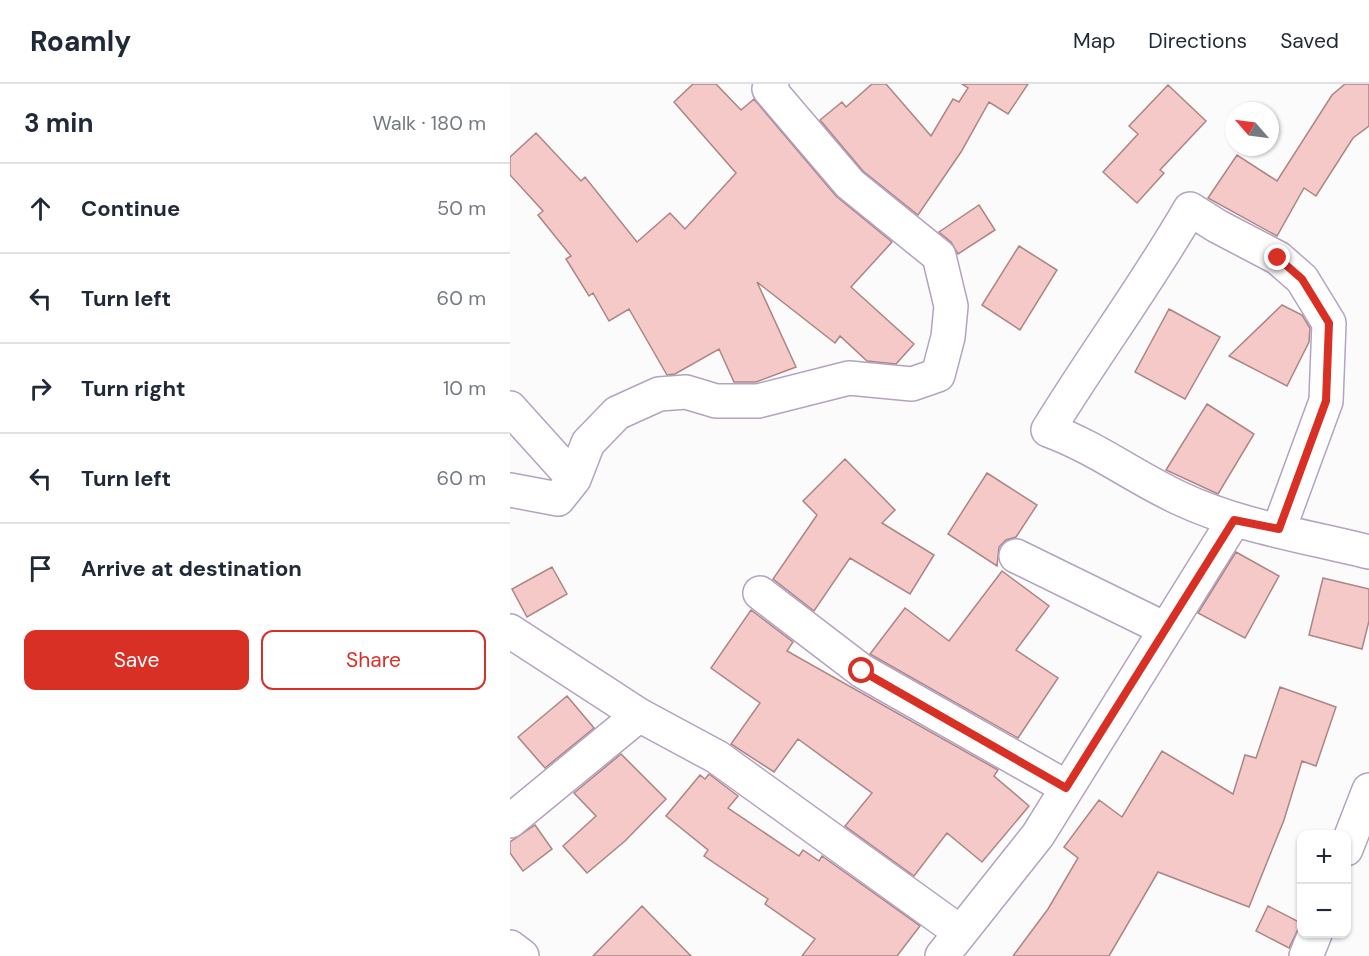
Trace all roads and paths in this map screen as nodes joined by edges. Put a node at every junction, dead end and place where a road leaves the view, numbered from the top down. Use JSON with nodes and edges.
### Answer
{"nodes":[{"id":1,"x":772,"y":84,"type":"edge"},
{"id":2,"x":510,"y":408,"type":"edge"},
{"id":3,"x":574,"y":479,"type":"junction"},
{"id":4,"x":510,"y":490,"type":"edge"},
{"id":5,"x":1234,"y":520,"type":"junction"},
{"id":6,"x":1279,"y":529,"type":"junction"},
{"id":7,"x":1369,"y":552,"type":"edge"},
{"id":8,"x":1016,"y":556,"type":"dead end"},
{"id":9,"x":760,"y":593,"type":"dead end"},
{"id":10,"x":1165,"y":629,"type":"junction"},
{"id":11,"x":510,"y":631,"type":"edge"},
{"id":12,"x":639,"y":715,"type":"junction"},
{"id":13,"x":1066,"y":788,"type":"junction"},
{"id":14,"x":1369,"y":790,"type":"edge"},
{"id":15,"x":510,"y":821,"type":"edge"},
{"id":16,"x":1351,"y":838,"type":"edge"},
{"id":17,"x":1313,"y":938,"type":"edge"},
{"id":18,"x":951,"y":944,"type":"edge"},
{"id":19,"x":510,"y":947,"type":"edge"},
{"id":20,"x":522,"y":956,"type":"edge"},
{"id":21,"x":1306,"y":956,"type":"edge"}],
"edges":[{"from":1,"to":3,"type":"street"},
{"from":2,"to":3,"type":"street"},
{"from":3,"to":4,"type":"street"},
{"from":5,"to":6,"type":"street"},
{"from":5,"to":6,"type":"street"},
{"from":5,"to":10,"type":"street"},
{"from":6,"to":7,"type":"street"},
{"from":8,"to":10,"type":"street"},
{"from":9,"to":13,"type":"street"},
{"from":10,"to":13,"type":"street"},
{"from":11,"to":12,"type":"street"},
{"from":12,"to":15,"type":"street"},
{"from":12,"to":18,"type":"street"},
{"from":13,"to":18,"type":"street"},
{"from":14,"to":16,"type":"street"},
{"from":17,"to":21,"type":"street"},
{"from":19,"to":20,"type":"street"}]}
